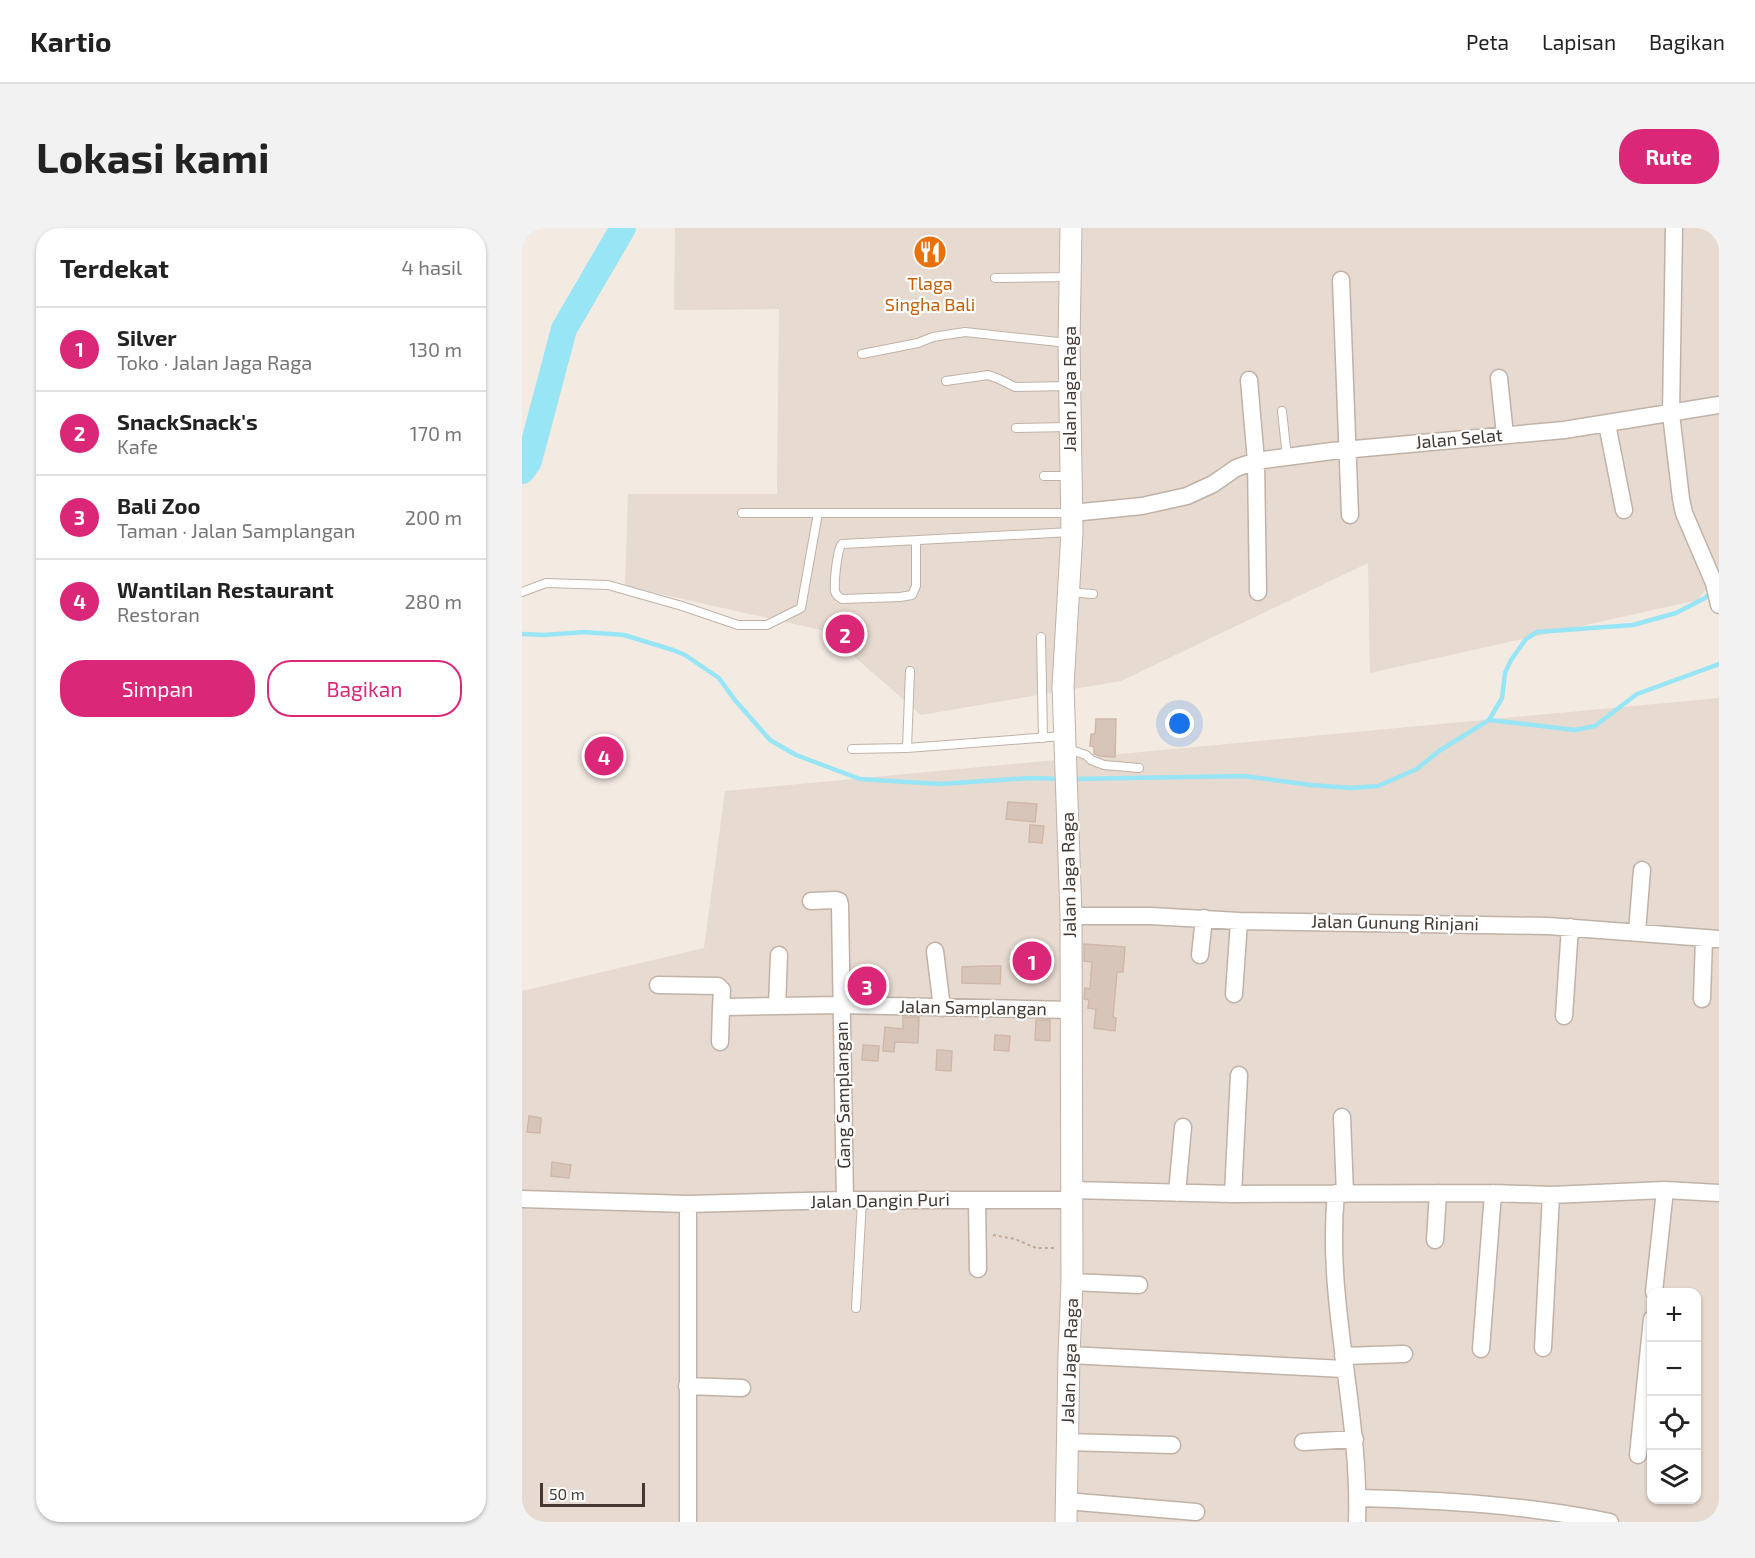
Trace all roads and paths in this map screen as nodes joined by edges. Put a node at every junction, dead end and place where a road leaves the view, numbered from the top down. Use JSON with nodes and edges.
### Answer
{"nodes":[{"id":1,"x":1071,"y":228,"type":"edge"},
{"id":2,"x":1674,"y":228,"type":"edge"},
{"id":3,"x":1070,"y":277,"type":"junction"},
{"id":4,"x":995,"y":278,"type":"dead end"},
{"id":5,"x":1341,"y":280,"type":"dead end"},
{"id":6,"x":1069,"y":343,"type":"junction"},
{"id":7,"x":862,"y":354,"type":"dead end"},
{"id":8,"x":1499,"y":378,"type":"dead end"},
{"id":9,"x":1249,"y":380,"type":"dead end"},
{"id":10,"x":946,"y":381,"type":"dead end"},
{"id":11,"x":1069,"y":386,"type":"junction"},
{"id":12,"x":1719,"y":405,"type":"edge"},
{"id":13,"x":1282,"y":411,"type":"dead end"},
{"id":14,"x":1671,"y":414,"type":"junction"},
{"id":15,"x":1607,"y":424,"type":"junction"},
{"id":16,"x":1070,"y":427,"type":"junction"},
{"id":17,"x":1016,"y":428,"type":"dead end"},
{"id":18,"x":1505,"y":435,"type":"junction"},
{"id":19,"x":1347,"y":450,"type":"junction"},
{"id":20,"x":1287,"y":457,"type":"junction"},
{"id":21,"x":1256,"y":461,"type":"junction"},
{"id":22,"x":1044,"y":476,"type":"dead end"},
{"id":23,"x":1071,"y":476,"type":"junction"},
{"id":24,"x":1624,"y":510,"type":"dead end"},
{"id":25,"x":742,"y":513,"type":"dead end"},
{"id":26,"x":818,"y":513,"type":"junction"},
{"id":27,"x":1350,"y":515,"type":"dead end"},
{"id":28,"x":1072,"y":522,"type":"junction"},
{"id":29,"x":916,"y":541,"type":"junction"},
{"id":30,"x":522,"y":592,"type":"edge"},
{"id":31,"x":1068,"y":592,"type":"junction"},
{"id":32,"x":1258,"y":592,"type":"dead end"},
{"id":33,"x":1093,"y":594,"type":"dead end"},
{"id":34,"x":1719,"y":604,"type":"edge"},
{"id":35,"x":1041,"y":637,"type":"dead end"},
{"id":36,"x":910,"y":670,"type":"dead end"},
{"id":37,"x":1059,"y":745,"type":"junction"},
{"id":38,"x":907,"y":748,"type":"junction"},
{"id":39,"x":852,"y":749,"type":"dead end"},
{"id":40,"x":1139,"y":768,"type":"dead end"},
{"id":41,"x":1642,"y":870,"type":"dead end"},
{"id":42,"x":811,"y":901,"type":"dead end"},
{"id":43,"x":1071,"y":916,"type":"junction"},
{"id":44,"x":1204,"y":918,"type":"junction"},
{"id":45,"x":1239,"y":921,"type":"junction"},
{"id":46,"x":1570,"y":927,"type":"junction"},
{"id":47,"x":1637,"y":932,"type":"junction"},
{"id":48,"x":1711,"y":939,"type":"edge"},
{"id":49,"x":935,"y":951,"type":"dead end"},
{"id":50,"x":779,"y":955,"type":"dead end"},
{"id":51,"x":1200,"y":955,"type":"dead end"},
{"id":52,"x":658,"y":985,"type":"dead end"},
{"id":53,"x":1234,"y":994,"type":"dead end"},
{"id":54,"x":1702,"y":999,"type":"dead end"},
{"id":55,"x":840,"y":1005,"type":"junction"},
{"id":56,"x":777,"y":1006,"type":"junction"},
{"id":57,"x":721,"y":1008,"type":"junction"},
{"id":58,"x":942,"y":1008,"type":"junction"},
{"id":59,"x":1070,"y":1010,"type":"junction"},
{"id":60,"x":1563,"y":1016,"type":"dead end"},
{"id":61,"x":720,"y":1042,"type":"dead end"},
{"id":62,"x":1239,"y":1075,"type":"dead end"},
{"id":63,"x":1342,"y":1117,"type":"dead end"},
{"id":64,"x":1183,"y":1127,"type":"dead end"},
{"id":65,"x":1665,"y":1190,"type":"junction"},
{"id":66,"x":1177,"y":1193,"type":"junction"},
{"id":67,"x":1340,"y":1193,"type":"junction"},
{"id":68,"x":1438,"y":1193,"type":"junction"},
{"id":69,"x":1493,"y":1193,"type":"junction"},
{"id":70,"x":1719,"y":1193,"type":"edge"},
{"id":71,"x":1233,"y":1194,"type":"junction"},
{"id":72,"x":1072,"y":1195,"type":"junction"},
{"id":73,"x":1551,"y":1195,"type":"junction"},
{"id":74,"x":522,"y":1199,"type":"edge"},
{"id":75,"x":845,"y":1200,"type":"junction"},
{"id":76,"x":862,"y":1200,"type":"junction"},
{"id":77,"x":976,"y":1200,"type":"junction"},
{"id":78,"x":688,"y":1204,"type":"junction"},
{"id":79,"x":978,"y":1232,"type":"junction"},
{"id":80,"x":1435,"y":1240,"type":"dead end"},
{"id":81,"x":1072,"y":1247,"type":"junction"},
{"id":82,"x":978,"y":1269,"type":"dead end"},
{"id":83,"x":1072,"y":1282,"type":"junction"},
{"id":84,"x":1139,"y":1285,"type":"dead end"},
{"id":85,"x":1655,"y":1288,"type":"edge"},
{"id":86,"x":856,"y":1308,"type":"dead end"},
{"id":87,"x":1650,"y":1342,"type":"edge"},
{"id":88,"x":1543,"y":1348,"type":"dead end"},
{"id":89,"x":1481,"y":1349,"type":"dead end"},
{"id":90,"x":1404,"y":1354,"type":"dead end"},
{"id":91,"x":1069,"y":1355,"type":"junction"},
{"id":92,"x":1344,"y":1362,"type":"junction"},
{"id":93,"x":687,"y":1386,"type":"junction"},
{"id":94,"x":742,"y":1388,"type":"dead end"},
{"id":95,"x":1355,"y":1439,"type":"junction"},
{"id":96,"x":1067,"y":1442,"type":"junction"},
{"id":97,"x":1304,"y":1442,"type":"dead end"},
{"id":98,"x":1172,"y":1445,"type":"dead end"},
{"id":99,"x":1638,"y":1455,"type":"dead end"},
{"id":100,"x":1358,"y":1498,"type":"junction"},
{"id":101,"x":1066,"y":1512,"type":"edge"},
{"id":102,"x":1196,"y":1512,"type":"dead end"},
{"id":103,"x":688,"y":1522,"type":"edge"},
{"id":104,"x":1357,"y":1522,"type":"edge"},
{"id":105,"x":1610,"y":1522,"type":"edge"}],
"edges":[{"from":1,"to":3,"type":"street","name":"Jalan Jaga Raga"},
{"from":2,"to":14,"type":"street"},
{"from":3,"to":4,"type":"lane"},
{"from":3,"to":6,"type":"street","name":"Jalan Jaga Raga"},
{"from":5,"to":19,"type":"street"},
{"from":6,"to":7,"type":"lane"},
{"from":6,"to":11,"type":"street","name":"Jalan Jaga Raga"},
{"from":8,"to":18,"type":"street"},
{"from":9,"to":21,"type":"street"},
{"from":10,"to":11,"type":"lane"},
{"from":11,"to":16,"type":"street","name":"Jalan Jaga Raga"},
{"from":12,"to":14,"type":"street","name":"Jalan Selat"},
{"from":13,"to":20,"type":"lane"},
{"from":14,"to":15,"type":"street","name":"Jalan Selat"},
{"from":14,"to":34,"type":"street"},
{"from":15,"to":18,"type":"street","name":"Jalan Selat"},
{"from":15,"to":24,"type":"street"},
{"from":16,"to":17,"type":"lane"},
{"from":16,"to":23,"type":"street","name":"Jalan Jaga Raga"},
{"from":18,"to":19,"type":"street","name":"Jalan Selat"},
{"from":19,"to":20,"type":"street","name":"Jalan Selat"},
{"from":19,"to":27,"type":"street"},
{"from":20,"to":21,"type":"street","name":"Jalan Selat"},
{"from":21,"to":28,"type":"street","name":"Jalan Selat"},
{"from":21,"to":32,"type":"street"},
{"from":22,"to":23,"type":"lane"},
{"from":23,"to":28,"type":"street","name":"Jalan Jaga Raga"},
{"from":25,"to":26,"type":"lane"},
{"from":26,"to":28,"type":"lane"},
{"from":26,"to":30,"type":"lane"},
{"from":28,"to":29,"type":"lane"},
{"from":28,"to":31,"type":"street","name":"Jalan Jaga Raga"},
{"from":29,"to":29,"type":"lane"},
{"from":31,"to":33,"type":"lane"},
{"from":31,"to":37,"type":"street","name":"Jalan Jaga Raga"},
{"from":35,"to":37,"type":"lane"},
{"from":36,"to":38,"type":"lane"},
{"from":37,"to":38,"type":"lane"},
{"from":37,"to":40,"type":"lane"},
{"from":37,"to":43,"type":"street","name":"Jalan Jaga Raga"},
{"from":38,"to":39,"type":"lane"},
{"from":41,"to":47,"type":"street"},
{"from":42,"to":55,"type":"street","name":"Gang Samplangan"},
{"from":43,"to":44,"type":"street","name":"Jalan Gunung Rinjani"},
{"from":43,"to":59,"type":"street","name":"Jalan Jaga Raga"},
{"from":44,"to":45,"type":"street","name":"Jalan Gunung Rinjani"},
{"from":44,"to":51,"type":"street"},
{"from":45,"to":46,"type":"street","name":"Jalan Gunung Rinjani"},
{"from":45,"to":53,"type":"street"},
{"from":46,"to":47,"type":"street","name":"Jalan Gunung Rinjani"},
{"from":46,"to":60,"type":"street"},
{"from":47,"to":48,"type":"street","name":"Jalan Gunung Rinjani"},
{"from":48,"to":54,"type":"street"},
{"from":49,"to":58,"type":"street"},
{"from":50,"to":56,"type":"street"},
{"from":52,"to":57,"type":"street"},
{"from":55,"to":56,"type":"street","name":"Jalan Samplangan"},
{"from":55,"to":58,"type":"street","name":"Jalan Samplangan"},
{"from":55,"to":75,"type":"street","name":"Gang Samplangan"},
{"from":56,"to":57,"type":"street","name":"Jalan Samplangan"},
{"from":57,"to":61,"type":"street"},
{"from":58,"to":59,"type":"street","name":"Jalan Samplangan"},
{"from":59,"to":72,"type":"street","name":"Jalan Jaga Raga"},
{"from":62,"to":71,"type":"street"},
{"from":63,"to":67,"type":"street"},
{"from":64,"to":66,"type":"street"},
{"from":65,"to":70,"type":"street","name":"Jalan Dangin Puri"},
{"from":65,"to":73,"type":"street","name":"Jalan Dangin Puri"},
{"from":65,"to":85,"type":"street"},
{"from":66,"to":71,"type":"street","name":"Jalan Dangin Puri"},
{"from":66,"to":72,"type":"street","name":"Jalan Dangin Puri"},
{"from":67,"to":68,"type":"street","name":"Jalan Dangin Puri"},
{"from":67,"to":71,"type":"street","name":"Jalan Dangin Puri"},
{"from":67,"to":92,"type":"street"},
{"from":68,"to":69,"type":"street","name":"Jalan Dangin Puri"},
{"from":68,"to":80,"type":"street"},
{"from":69,"to":73,"type":"street","name":"Jalan Dangin Puri"},
{"from":69,"to":89,"type":"street"},
{"from":72,"to":77,"type":"street","name":"Jalan Dangin Puri"},
{"from":72,"to":81,"type":"street","name":"Jalan Jaga Raga"},
{"from":73,"to":88,"type":"street"},
{"from":74,"to":78,"type":"street","name":"Jalan Dangin Puri"},
{"from":75,"to":76,"type":"street","name":"Jalan Dangin Puri"},
{"from":75,"to":78,"type":"street","name":"Jalan Dangin Puri"},
{"from":76,"to":77,"type":"street","name":"Jalan Dangin Puri"},
{"from":76,"to":86,"type":"lane"},
{"from":77,"to":79,"type":"street"},
{"from":78,"to":93,"type":"street"},
{"from":79,"to":81,"type":"path"},
{"from":79,"to":82,"type":"street"},
{"from":81,"to":83,"type":"street","name":"Jalan Jaga Raga"},
{"from":83,"to":84,"type":"street"},
{"from":83,"to":91,"type":"street","name":"Jalan Jaga Raga"},
{"from":87,"to":99,"type":"street"},
{"from":90,"to":92,"type":"street"},
{"from":91,"to":92,"type":"street"},
{"from":91,"to":96,"type":"street","name":"Jalan Jaga Raga"},
{"from":92,"to":95,"type":"street"},
{"from":93,"to":94,"type":"street"},
{"from":93,"to":103,"type":"street"},
{"from":95,"to":97,"type":"street"},
{"from":95,"to":100,"type":"street"},
{"from":96,"to":98,"type":"street"},
{"from":96,"to":101,"type":"street","name":"Jalan Jaga Raga"},
{"from":100,"to":104,"type":"street"},
{"from":100,"to":105,"type":"street"},
{"from":101,"to":102,"type":"street"}]}
